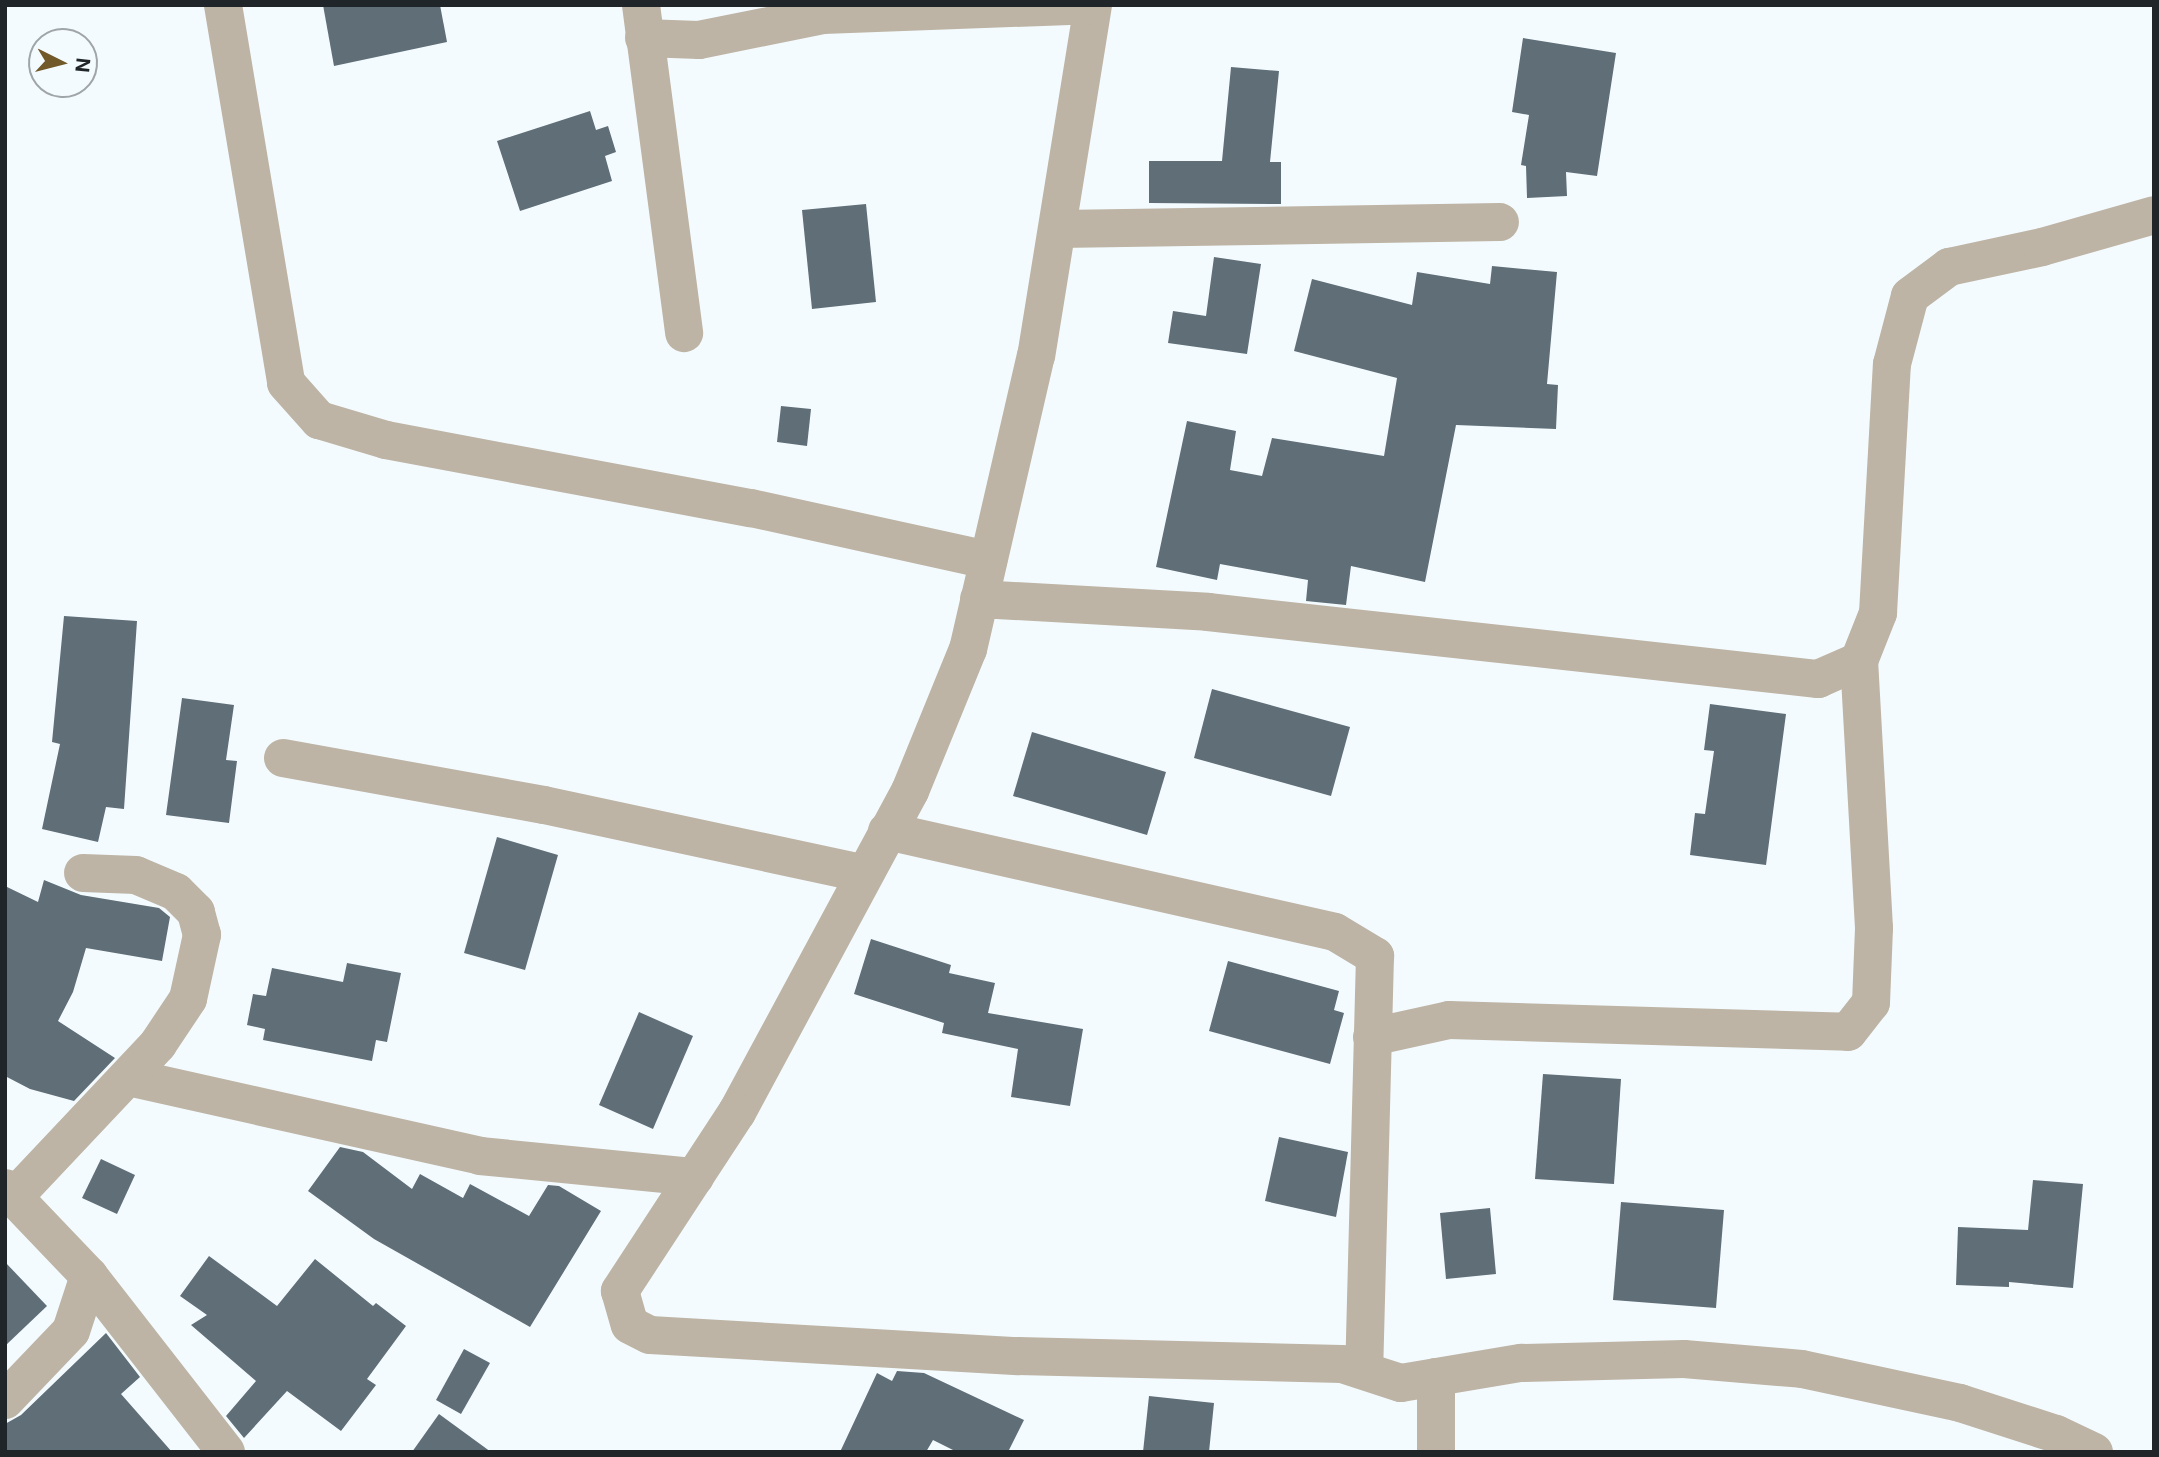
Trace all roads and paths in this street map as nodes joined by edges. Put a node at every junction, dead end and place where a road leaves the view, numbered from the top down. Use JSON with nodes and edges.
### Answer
{"nodes":[{"id":1,"x":223,"y":5,"type":"edge"},
{"id":2,"x":1091,"y":5,"type":"edge"},
{"id":3,"x":643,"y":21,"type":"edge"},
{"id":4,"x":2154,"y":215,"type":"edge"},
{"id":5,"x":1500,"y":222,"type":"dead end"},
{"id":6,"x":1059,"y":229,"type":"junction"},
{"id":7,"x":684,"y":333,"type":"dead end"},
{"id":8,"x":988,"y":560,"type":"junction"},
{"id":9,"x":979,"y":599,"type":"junction"},
{"id":10,"x":1859,"y":661,"type":"junction"},
{"id":11,"x":283,"y":758,"type":"dead end"},
{"id":12,"x":887,"y":831,"type":"junction"},
{"id":13,"x":83,"y":873,"type":"dead end"},
{"id":14,"x":862,"y":873,"type":"junction"},
{"id":15,"x":1372,"y":1037,"type":"junction"},
{"id":16,"x":128,"y":1077,"type":"junction"},
{"id":17,"x":695,"y":1177,"type":"junction"},
{"id":18,"x":10,"y":1192,"type":"edge"},
{"id":19,"x":89,"y":1276,"type":"junction"},
{"id":20,"x":1364,"y":1370,"type":"junction"},
{"id":21,"x":1436,"y":1377,"type":"junction"},
{"id":22,"x":5,"y":1400,"type":"edge"},
{"id":23,"x":226,"y":1452,"type":"edge"},
{"id":24,"x":1436,"y":1452,"type":"edge"},
{"id":25,"x":2094,"y":1452,"type":"edge"}],
"edges":[{"from":1,"to":8,"type":"street"},
{"from":2,"to":3,"type":"street"},
{"from":2,"to":6,"type":"street"},
{"from":3,"to":7,"type":"street"},
{"from":4,"to":10,"type":"street"},
{"from":5,"to":6,"type":"street"},
{"from":6,"to":8,"type":"street"},
{"from":8,"to":9,"type":"street"},
{"from":9,"to":10,"type":"street"},
{"from":9,"to":12,"type":"street"},
{"from":10,"to":15,"type":"street"},
{"from":11,"to":14,"type":"street"},
{"from":12,"to":14,"type":"street"},
{"from":12,"to":15,"type":"street"},
{"from":13,"to":16,"type":"street"},
{"from":14,"to":17,"type":"street"},
{"from":15,"to":20,"type":"street"},
{"from":16,"to":17,"type":"street"},
{"from":16,"to":18,"type":"street"},
{"from":17,"to":20,"type":"street"},
{"from":18,"to":19,"type":"street"},
{"from":19,"to":22,"type":"street"},
{"from":19,"to":23,"type":"street"},
{"from":20,"to":21,"type":"street"},
{"from":21,"to":24,"type":"street"},
{"from":21,"to":25,"type":"street"}]}
